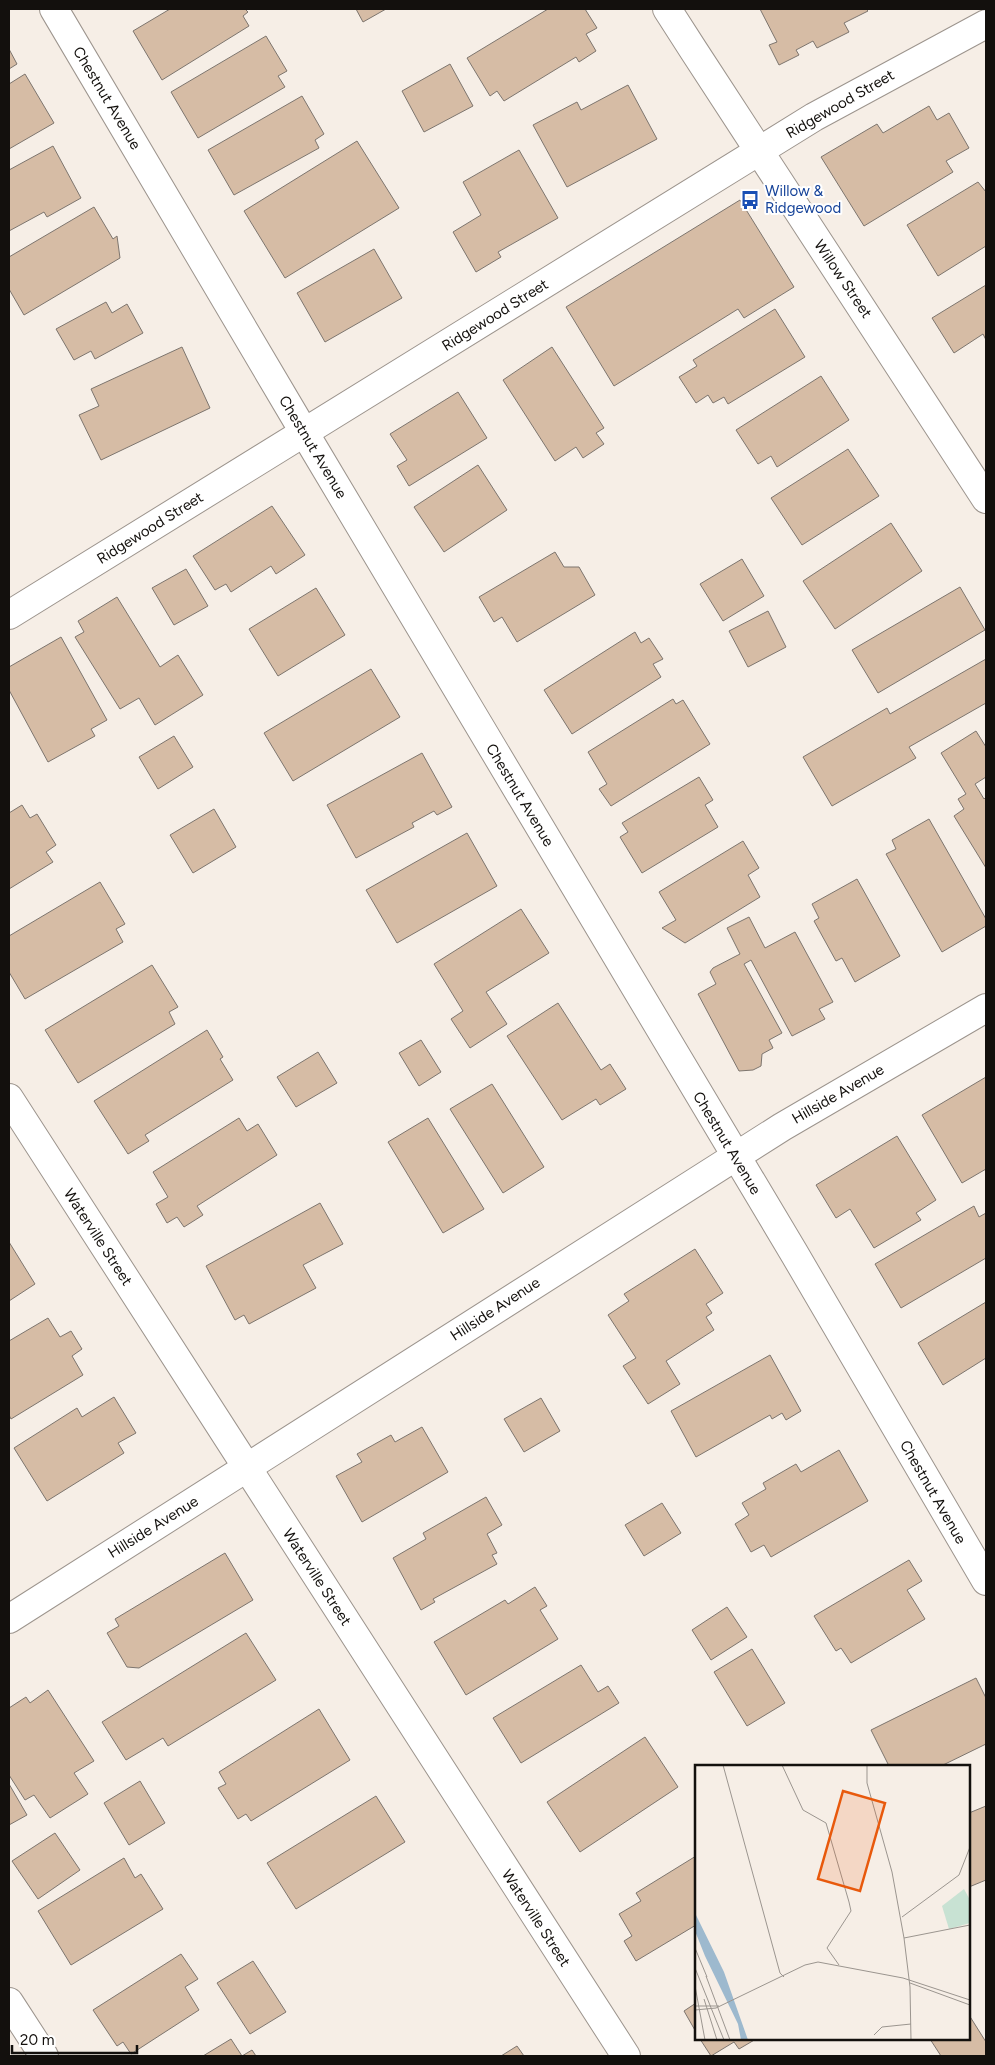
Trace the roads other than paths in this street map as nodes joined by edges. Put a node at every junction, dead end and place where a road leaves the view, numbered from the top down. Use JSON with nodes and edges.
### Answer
{"nodes":[{"id":1,"x":54,"y":9,"type":"edge"},
{"id":2,"x":667,"y":9,"type":"edge"},
{"id":3,"x":986,"y":24,"type":"edge"},
{"id":4,"x":758,"y":152,"type":"junction"},
{"id":5,"x":304,"y":432,"type":"junction"},
{"id":6,"x":986,"y":499,"type":"edge"},
{"id":7,"x":9,"y":615,"type":"edge"},
{"id":8,"x":986,"y":1008,"type":"edge"},
{"id":9,"x":9,"y":1098,"type":"edge"},
{"id":10,"x":735,"y":1156,"type":"junction"},
{"id":11,"x":246,"y":1468,"type":"junction"},
{"id":12,"x":986,"y":1581,"type":"edge"},
{"id":13,"x":9,"y":1619,"type":"edge"},
{"id":14,"x":9,"y":2002,"type":"edge"},
{"id":15,"x":44,"y":2056,"type":"edge"},
{"id":16,"x":626,"y":2056,"type":"edge"}],
"edges":[{"from":1,"to":5,"type":"street","name":"Chestnut Avenue"},
{"from":2,"to":4,"type":"street","name":"Willow Street"},
{"from":3,"to":4,"type":"street","name":"Ridgewood Street"},
{"from":4,"to":5,"type":"street","name":"Ridgewood Street"},
{"from":4,"to":6,"type":"street","name":"Willow Street"},
{"from":5,"to":7,"type":"street","name":"Ridgewood Street"},
{"from":5,"to":10,"type":"street","name":"Chestnut Avenue"},
{"from":8,"to":10,"type":"street","name":"Hillside Avenue"},
{"from":9,"to":11,"type":"street","name":"Waterville Street"},
{"from":10,"to":11,"type":"street","name":"Hillside Avenue"},
{"from":10,"to":12,"type":"street","name":"Chestnut Avenue"},
{"from":11,"to":13,"type":"street","name":"Hillside Avenue"},
{"from":11,"to":16,"type":"street","name":"Waterville Street"},
{"from":14,"to":15,"type":"street"}]}
